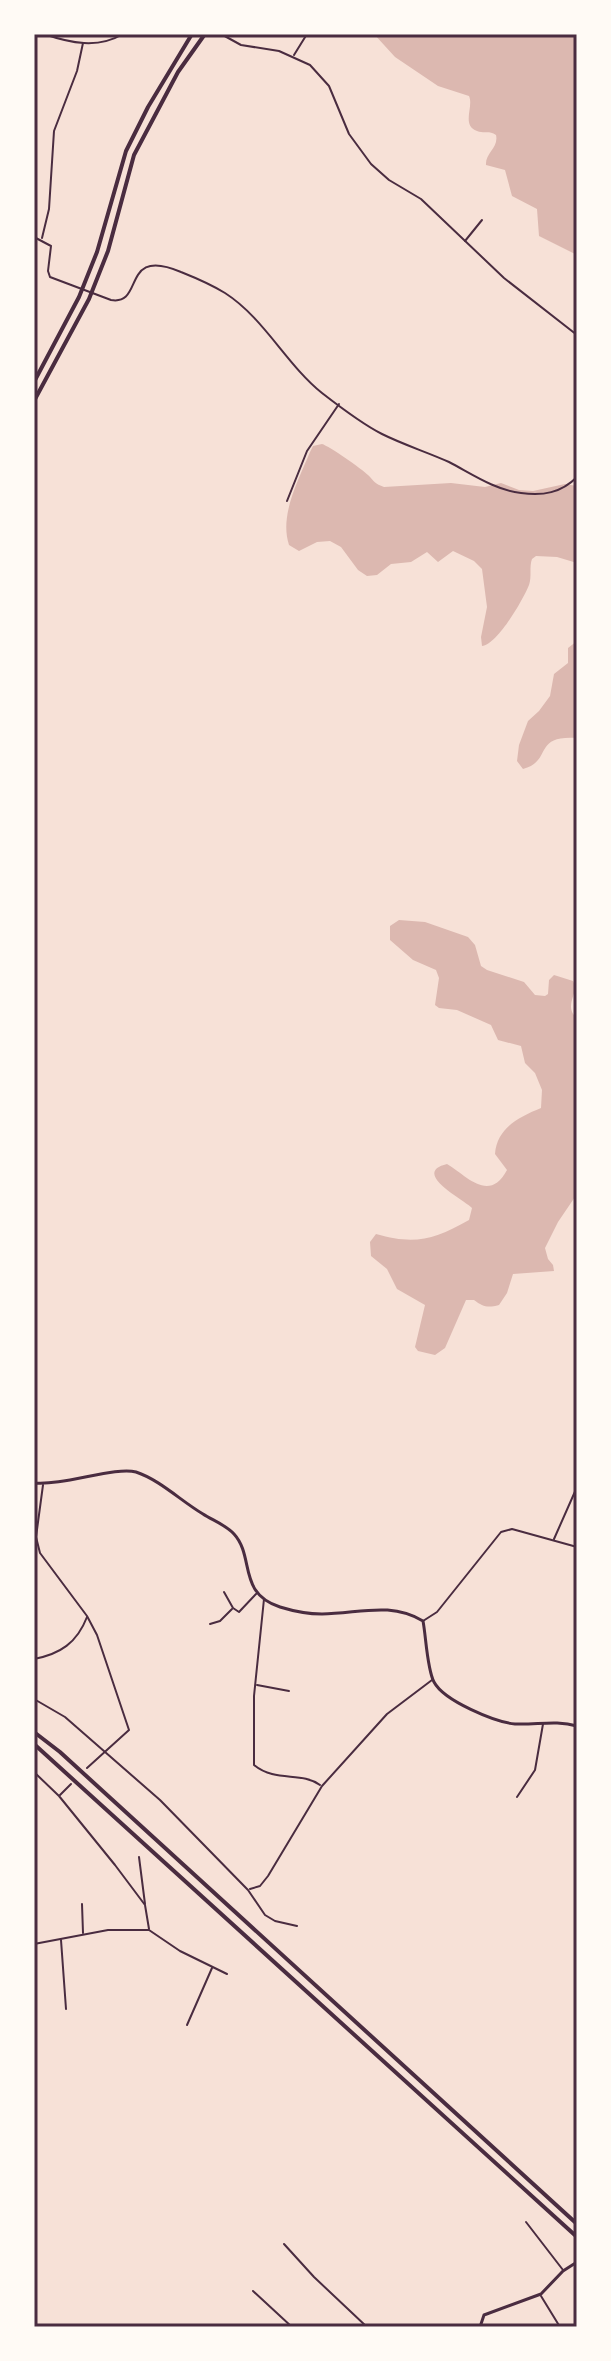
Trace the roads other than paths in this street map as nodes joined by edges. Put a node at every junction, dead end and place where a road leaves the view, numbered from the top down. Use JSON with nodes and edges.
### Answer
{"nodes":[{"id":1,"x":44,"y":34,"type":"edge"},
{"id":2,"x":123,"y":34,"type":"edge"},
{"id":3,"x":192,"y":34,"type":"edge"},
{"id":4,"x":205,"y":34,"type":"edge"},
{"id":5,"x":221,"y":34,"type":"edge"},
{"id":6,"x":307,"y":34,"type":"edge"},
{"id":7,"x":83,"y":43,"type":"junction"},
{"id":8,"x":293,"y":56,"type":"junction"},
{"id":9,"x":482,"y":220,"type":"dead end"},
{"id":10,"x":34,"y":237,"type":"edge"},
{"id":11,"x":41,"y":239,"type":"junction"},
{"id":12,"x":464,"y":242,"type":"junction"},
{"id":13,"x":577,"y":335,"type":"edge"},
{"id":14,"x":34,"y":382,"type":"edge"},
{"id":15,"x":34,"y":401,"type":"edge"},
{"id":16,"x":339,"y":404,"type":"junction"},
{"id":17,"x":577,"y":477,"type":"edge"},
{"id":18,"x":287,"y":501,"type":"dead end"},
{"id":19,"x":34,"y":1483,"type":"edge"},
{"id":20,"x":44,"y":1484,"type":"junction"},
{"id":21,"x":577,"y":1487,"type":"edge"},
{"id":22,"x":553,"y":1540,"type":"junction"},
{"id":23,"x":577,"y":1547,"type":"edge"},
{"id":24,"x":224,"y":1592,"type":"dead end"},
{"id":25,"x":258,"y":1593,"type":"junction"},
{"id":26,"x":264,"y":1598,"type":"junction"},
{"id":27,"x":233,"y":1608,"type":"junction"},
{"id":28,"x":87,"y":1616,"type":"junction"},
{"id":29,"x":423,"y":1621,"type":"junction"},
{"id":30,"x":210,"y":1624,"type":"dead end"},
{"id":31,"x":34,"y":1659,"type":"edge"},
{"id":32,"x":432,"y":1680,"type":"junction"},
{"id":33,"x":256,"y":1685,"type":"junction"},
{"id":34,"x":289,"y":1691,"type":"dead end"},
{"id":35,"x":34,"y":1699,"type":"edge"},
{"id":36,"x":543,"y":1723,"type":"junction"},
{"id":37,"x":577,"y":1726,"type":"edge"},
{"id":38,"x":34,"y":1732,"type":"edge"},
{"id":39,"x":34,"y":1744,"type":"edge"},
{"id":40,"x":104,"y":1753,"type":"junction"},
{"id":41,"x":87,"y":1768,"type":"dead end"},
{"id":42,"x":34,"y":1772,"type":"edge"},
{"id":43,"x":71,"y":1784,"type":"dead end"},
{"id":44,"x":322,"y":1786,"type":"junction"},
{"id":45,"x":59,"y":1796,"type":"junction"},
{"id":46,"x":517,"y":1797,"type":"dead end"},
{"id":47,"x":139,"y":1857,"type":"dead end"},
{"id":48,"x":248,"y":1890,"type":"junction"},
{"id":49,"x":82,"y":1904,"type":"dead end"},
{"id":50,"x":145,"y":1905,"type":"junction"},
{"id":51,"x":297,"y":1926,"type":"dead end"},
{"id":52,"x":149,"y":1930,"type":"junction"},
{"id":53,"x":83,"y":1935,"type":"junction"},
{"id":54,"x":61,"y":1939,"type":"junction"},
{"id":55,"x":34,"y":1944,"type":"edge"},
{"id":56,"x":212,"y":1967,"type":"junction"},
{"id":57,"x":227,"y":1974,"type":"dead end"},
{"id":58,"x":66,"y":2009,"type":"dead end"},
{"id":59,"x":187,"y":2025,"type":"dead end"},
{"id":60,"x":526,"y":2222,"type":"dead end"},
{"id":61,"x":577,"y":2224,"type":"edge"},
{"id":62,"x":577,"y":2237,"type":"edge"},
{"id":63,"x":284,"y":2244,"type":"dead end"},
{"id":64,"x":577,"y":2262,"type":"edge"},
{"id":65,"x":563,"y":2271,"type":"junction"},
{"id":66,"x":253,"y":2291,"type":"dead end"},
{"id":67,"x":541,"y":2294,"type":"junction"},
{"id":68,"x":292,"y":2327,"type":"edge"},
{"id":69,"x":367,"y":2327,"type":"edge"},
{"id":70,"x":480,"y":2327,"type":"edge"},
{"id":71,"x":560,"y":2327,"type":"edge"}],
"edges":[{"from":1,"to":7,"type":"street"},
{"from":2,"to":7,"type":"street"},
{"from":3,"to":14,"type":"highway"},
{"from":4,"to":15,"type":"highway"},
{"from":5,"to":8,"type":"street"},
{"from":6,"to":8,"type":"street"},
{"from":7,"to":11,"type":"street"},
{"from":8,"to":12,"type":"street"},
{"from":9,"to":12,"type":"street"},
{"from":10,"to":11,"type":"street"},
{"from":11,"to":16,"type":"street"},
{"from":12,"to":13,"type":"street"},
{"from":16,"to":17,"type":"street"},
{"from":16,"to":18,"type":"street"},
{"from":19,"to":20,"type":"street"},
{"from":20,"to":25,"type":"street"},
{"from":20,"to":28,"type":"street"},
{"from":21,"to":22,"type":"street"},
{"from":22,"to":23,"type":"street"},
{"from":22,"to":29,"type":"street"},
{"from":24,"to":27,"type":"street"},
{"from":25,"to":26,"type":"street"},
{"from":25,"to":27,"type":"street"},
{"from":26,"to":29,"type":"street"},
{"from":26,"to":33,"type":"street"},
{"from":27,"to":30,"type":"street"},
{"from":28,"to":31,"type":"street"},
{"from":28,"to":40,"type":"street"},
{"from":29,"to":32,"type":"street"},
{"from":32,"to":36,"type":"street"},
{"from":32,"to":44,"type":"street"},
{"from":33,"to":34,"type":"street"},
{"from":33,"to":44,"type":"street"},
{"from":35,"to":40,"type":"street"},
{"from":36,"to":37,"type":"street"},
{"from":36,"to":46,"type":"street"},
{"from":38,"to":61,"type":"highway"},
{"from":39,"to":62,"type":"highway"},
{"from":40,"to":41,"type":"street"},
{"from":40,"to":48,"type":"street"},
{"from":42,"to":45,"type":"street"},
{"from":43,"to":45,"type":"street"},
{"from":44,"to":48,"type":"street"},
{"from":45,"to":50,"type":"street"},
{"from":47,"to":50,"type":"street"},
{"from":48,"to":51,"type":"street"},
{"from":49,"to":53,"type":"street"},
{"from":50,"to":52,"type":"street"},
{"from":52,"to":53,"type":"street"},
{"from":52,"to":56,"type":"street"},
{"from":53,"to":54,"type":"street"},
{"from":54,"to":55,"type":"street"},
{"from":54,"to":58,"type":"street"},
{"from":56,"to":57,"type":"street"},
{"from":56,"to":59,"type":"street"},
{"from":60,"to":65,"type":"street"},
{"from":63,"to":69,"type":"street"},
{"from":64,"to":65,"type":"street"},
{"from":65,"to":67,"type":"street"},
{"from":66,"to":68,"type":"street"},
{"from":67,"to":70,"type":"street"},
{"from":67,"to":71,"type":"street"}]}
